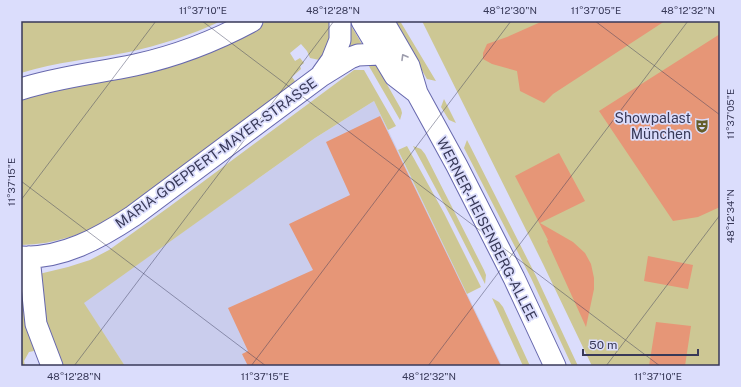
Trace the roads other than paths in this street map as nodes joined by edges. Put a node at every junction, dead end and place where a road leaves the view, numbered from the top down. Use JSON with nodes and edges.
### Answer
{"nodes":[{"id":1,"x":252,"y":21,"type":"edge"},
{"id":2,"x":340,"y":21,"type":"edge"},
{"id":3,"x":362,"y":21,"type":"edge"},
{"id":4,"x":383,"y":21,"type":"edge"},
{"id":5,"x":381,"y":54,"type":"junction"},
{"id":6,"x":321,"y":76,"type":"junction"},
{"id":7,"x":21,"y":89,"type":"edge"},
{"id":8,"x":417,"y":94,"type":"junction"},
{"id":9,"x":25,"y":257,"type":"edge"},
{"id":10,"x":52,"y":366,"type":"edge"},
{"id":11,"x":555,"y":366,"type":"edge"}],
"edges":[{"from":1,"to":7,"type":"street"},
{"from":2,"to":6,"type":"street","name":"MARIA-GOEPPERT-MAYER-STRASSE"},
{"from":3,"to":5,"type":"street","name":"WERNER-HEISENBERG-ALLEE"},
{"from":8,"to":4,"type":"street","name":"WERNER-HEISENBERG-ALLEE","one_way":true},
{"from":5,"to":6,"type":"street","name":"MARIA-GOEPPERT-MAYER-STRASSE"},
{"from":5,"to":8,"type":"street","name":"WERNER-HEISENBERG-ALLEE"},
{"from":6,"to":9,"type":"street","name":"MARIA-GOEPPERT-MAYER-STRASSE"},
{"from":8,"to":11,"type":"street","name":"WERNER-HEISENBERG-ALLEE"},
{"from":9,"to":10,"type":"street"}]}
